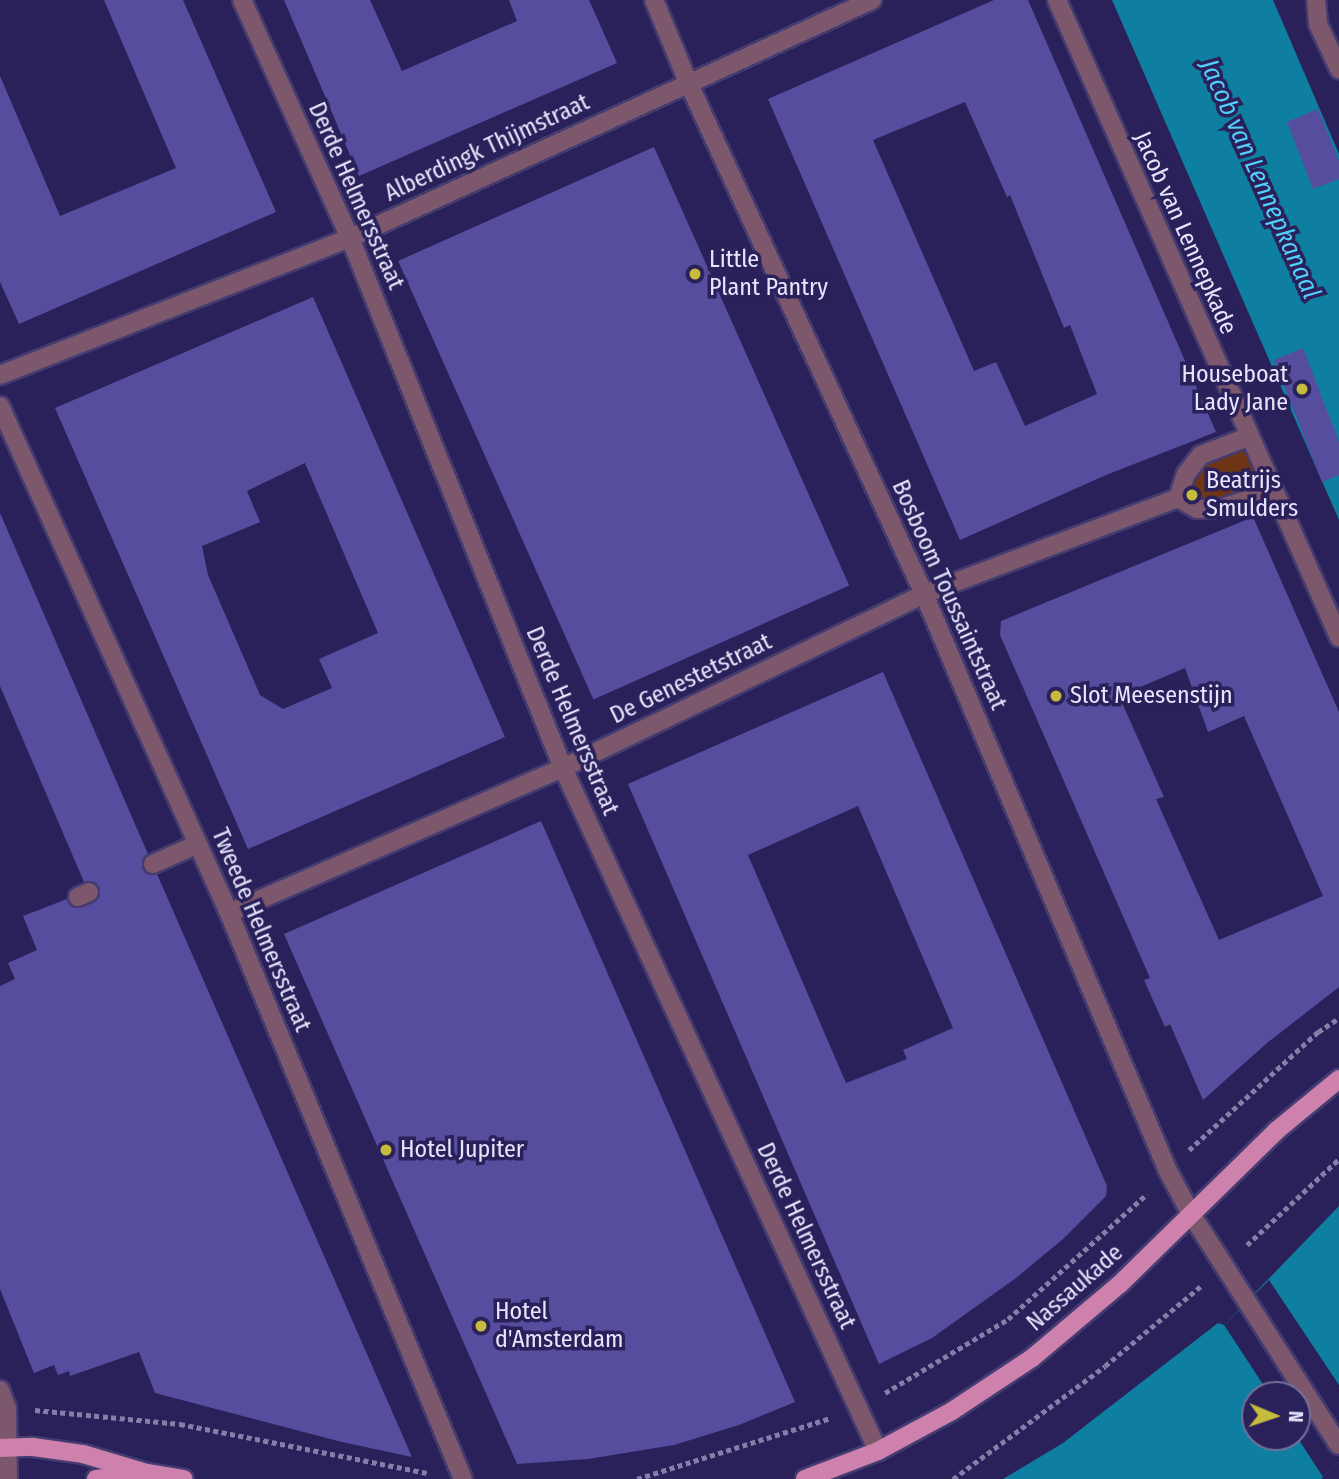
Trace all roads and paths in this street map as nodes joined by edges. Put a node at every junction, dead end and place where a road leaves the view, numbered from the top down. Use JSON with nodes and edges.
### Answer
{"nodes":[{"id":1,"x":242,"y":0,"type":"edge"},
{"id":2,"x":654,"y":0,"type":"edge"},
{"id":3,"x":872,"y":0,"type":"edge"},
{"id":4,"x":1057,"y":0,"type":"edge"},
{"id":5,"x":1316,"y":0,"type":"edge"},
{"id":6,"x":1339,"y":69,"type":"edge"},
{"id":7,"x":688,"y":82,"type":"junction"},
{"id":8,"x":350,"y":238,"type":"junction"},
{"id":9,"x":0,"y":375,"type":"edge"},
{"id":10,"x":0,"y":406,"type":"edge"},
{"id":11,"x":1248,"y":438,"type":"junction"},
{"id":12,"x":1272,"y":491,"type":"junction"},
{"id":13,"x":1178,"y":498,"type":"junction"},
{"id":14,"x":925,"y":594,"type":"junction"},
{"id":15,"x":1339,"y":637,"type":"edge"},
{"id":16,"x":563,"y":768,"type":"junction"},
{"id":17,"x":198,"y":844,"type":"junction"},
{"id":18,"x":153,"y":864,"type":"dead end"},
{"id":19,"x":229,"y":913,"type":"junction"},
{"id":20,"x":1339,"y":1018,"type":"edge"},
{"id":21,"x":1339,"y":1079,"type":"edge"},
{"id":22,"x":1339,"y":1159,"type":"edge"},
{"id":23,"x":1168,"y":1171,"type":"junction"},
{"id":24,"x":1137,"y":1206,"type":"dead end"},
{"id":25,"x":1191,"y":1214,"type":"junction"},
{"id":26,"x":1224,"y":1268,"type":"junction"},
{"id":27,"x":0,"y":1390,"type":"edge"},
{"id":28,"x":8,"y":1408,"type":"junction"},
{"id":29,"x":859,"y":1409,"type":"junction"},
{"id":30,"x":1339,"y":1445,"type":"edge"},
{"id":31,"x":4,"y":1448,"type":"edge"},
{"id":32,"x":878,"y":1451,"type":"junction"},
{"id":33,"x":147,"y":1473,"type":"junction"},
{"id":34,"x":429,"y":1474,"type":"dead end"},
{"id":35,"x":8,"y":1479,"type":"edge"},
{"id":36,"x":96,"y":1479,"type":"edge"},
{"id":37,"x":184,"y":1479,"type":"edge"},
{"id":38,"x":463,"y":1479,"type":"edge"},
{"id":39,"x":637,"y":1479,"type":"edge"},
{"id":40,"x":805,"y":1479,"type":"edge"},
{"id":41,"x":953,"y":1479,"type":"edge"}],
"edges":[{"from":1,"to":8,"type":"street","name":"Derde Helmersstraat"},
{"from":2,"to":7,"type":"street","name":"Bosboom Toussaintstraat"},
{"from":3,"to":7,"type":"street","name":"Alberdingk Thijmstraat"},
{"from":4,"to":11,"type":"street","name":"Jacob van Lennepkade"},
{"from":5,"to":6,"type":"street"},
{"from":7,"to":8,"type":"street","name":"Alberdingk Thijmstraat"},
{"from":7,"to":14,"type":"street","name":"Bosboom Toussaintstraat"},
{"from":8,"to":9,"type":"street","name":"Alberdingk Thijmstraat"},
{"from":8,"to":16,"type":"street","name":"Derde Helmersstraat"},
{"from":10,"to":17,"type":"street","name":"Tweede Helmersstraat"},
{"from":11,"to":12,"type":"street","name":"Jacob van Lennepkade"},
{"from":11,"to":13,"type":"street"},
{"from":12,"to":13,"type":"street"},
{"from":12,"to":15,"type":"street","name":"Jacob van Lennepkade"},
{"from":13,"to":14,"type":"street","name":"De Genestetstraat"},
{"from":14,"to":16,"type":"street","name":"De Genestetstraat"},
{"from":14,"to":23,"type":"street","name":"Bosboom Toussaintstraat"},
{"from":16,"to":19,"type":"street","name":"De Genestetstraat"},
{"from":16,"to":29,"type":"street","name":"Derde Helmersstraat"},
{"from":17,"to":18,"type":"street"},
{"from":17,"to":19,"type":"street","name":"Tweede Helmersstraat"},
{"from":19,"to":38,"type":"street","name":"Tweede Helmersstraat"},
{"from":20,"to":23,"type":"path"},
{"from":21,"to":25,"type":"main road","name":"Nassaukade"},
{"from":22,"to":26,"type":"path"},
{"from":23,"to":25,"type":"street","name":"Bosboom Toussaintstraat"},
{"from":24,"to":29,"type":"path"},
{"from":25,"to":26,"type":"street","name":"Bosboom Toussaintstraat"},
{"from":25,"to":32,"type":"main road","name":"Nassaukade"},
{"from":26,"to":30,"type":"street","name":"Bosboom Toussaintstraat"},
{"from":26,"to":41,"type":"path"},
{"from":27,"to":28,"type":"street"},
{"from":28,"to":31,"type":"street"},
{"from":28,"to":34,"type":"path"},
{"from":29,"to":32,"type":"street","name":"Derde Helmersstraat"},
{"from":29,"to":39,"type":"path"},
{"from":31,"to":33,"type":"main road"},
{"from":31,"to":35,"type":"street"},
{"from":32,"to":40,"type":"main road","name":"Nassaukade"},
{"from":33,"to":36,"type":"main road"},
{"from":33,"to":37,"type":"main road"}]}
